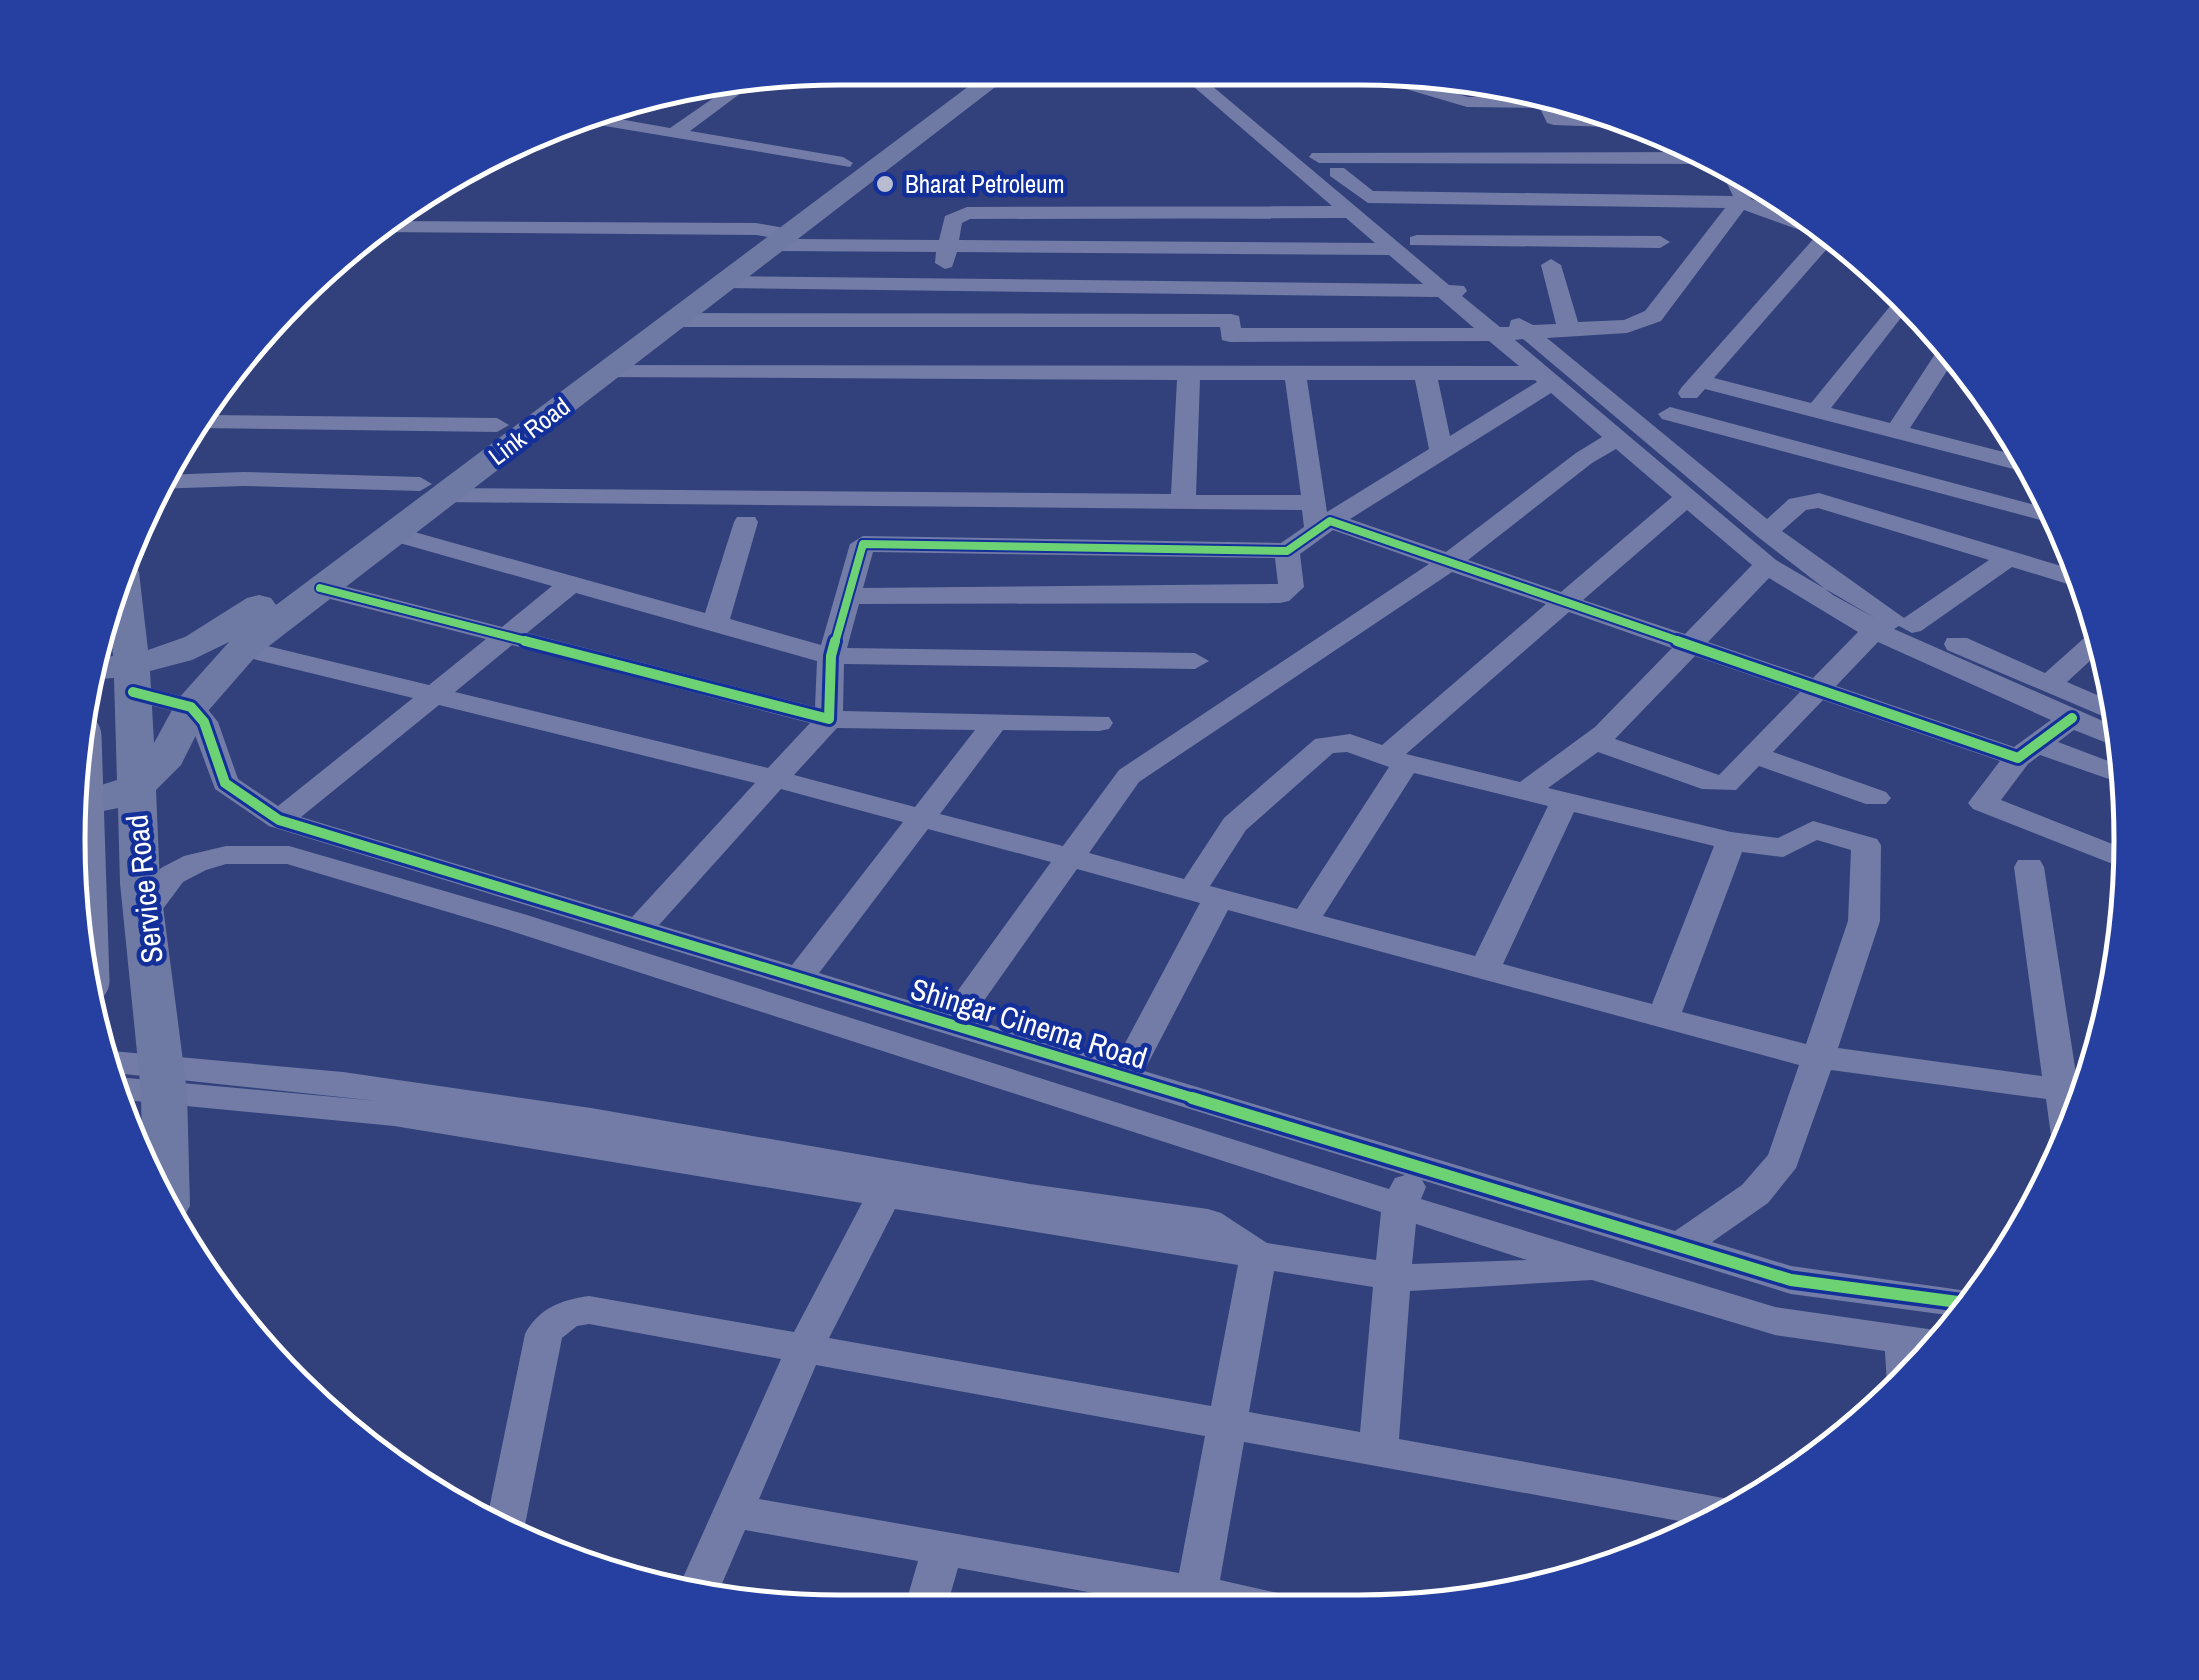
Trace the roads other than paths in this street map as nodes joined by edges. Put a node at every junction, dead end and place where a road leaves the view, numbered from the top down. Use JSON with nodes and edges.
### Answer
{"nodes":[{"id":1,"x":949,"y":85,"type":"edge"},
{"id":2,"x":984,"y":85,"type":"edge"},
{"id":3,"x":1201,"y":85,"type":"edge"},
{"id":4,"x":1231,"y":85,"type":"edge"},
{"id":5,"x":1422,"y":88,"type":"edge"},
{"id":6,"x":734,"y":92,"type":"edge"},
{"id":7,"x":1506,"y":100,"type":"edge"},
{"id":8,"x":1550,"y":110,"type":"edge"},
{"id":9,"x":1588,"y":121,"type":"edge"},
{"id":10,"x":606,"y":122,"type":"edge"},
{"id":11,"x":673,"y":134,"type":"junction"},
{"id":12,"x":1319,"y":157,"type":"junction"},
{"id":13,"x":1615,"y":158,"type":"junction"},
{"id":14,"x":1682,"y":158,"type":"edge"},
{"id":15,"x":843,"y":162,"type":"junction"},
{"id":16,"x":1736,"y":186,"type":"edge"},
{"id":17,"x":1756,"y":198,"type":"edge"},
{"id":18,"x":1358,"y":199,"type":"junction"},
{"id":19,"x":1742,"y":199,"type":"junction"},
{"id":20,"x":1626,"y":202,"type":"junction"},
{"id":21,"x":1650,"y":202,"type":"junction"},
{"id":22,"x":1218,"y":214,"type":"junction"},
{"id":23,"x":1781,"y":214,"type":"edge"},
{"id":24,"x":399,"y":227,"type":"edge"},
{"id":25,"x":773,"y":236,"type":"junction"},
{"id":26,"x":1660,"y":242,"type":"junction"},
{"id":27,"x":947,"y":245,"type":"junction"},
{"id":28,"x":1407,"y":245,"type":"junction"},
{"id":29,"x":1824,"y":245,"type":"edge"},
{"id":30,"x":1221,"y":248,"type":"junction"},
{"id":31,"x":1551,"y":265,"type":"dead end"},
{"id":32,"x":724,"y":282,"type":"junction"},
{"id":33,"x":944,"y":282,"type":"junction"},
{"id":34,"x":1673,"y":288,"type":"junction"},
{"id":35,"x":1231,"y":290,"type":"junction"},
{"id":36,"x":1461,"y":290,"type":"junction"},
{"id":37,"x":1897,"y":310,"type":"edge"},
{"id":38,"x":674,"y":320,"type":"junction"},
{"id":39,"x":1230,"y":328,"type":"junction"},
{"id":40,"x":1569,"y":330,"type":"junction"},
{"id":41,"x":1515,"y":333,"type":"junction"},
{"id":42,"x":1045,"y":348,"type":"junction"},
{"id":43,"x":1942,"y":361,"type":"edge"},
{"id":44,"x":606,"y":372,"type":"junction"},
{"id":45,"x":1189,"y":373,"type":"junction"},
{"id":46,"x":1228,"y":373,"type":"junction"},
{"id":47,"x":1295,"y":373,"type":"junction"},
{"id":48,"x":1425,"y":373,"type":"junction"},
{"id":49,"x":1548,"y":377,"type":"junction"},
{"id":50,"x":1700,"y":380,"type":"junction"},
{"id":51,"x":1818,"y":411,"type":"junction"},
{"id":52,"x":1670,"y":414,"type":"junction"},
{"id":53,"x":211,"y":422,"type":"edge"},
{"id":54,"x":497,"y":425,"type":"junction"},
{"id":55,"x":1896,"y":432,"type":"junction"},
{"id":56,"x":1634,"y":436,"type":"junction"},
{"id":57,"x":1441,"y":452,"type":"junction"},
{"id":58,"x":2010,"y":457,"type":"edge"},
{"id":59,"x":2016,"y":468,"type":"edge"},
{"id":60,"x":175,"y":482,"type":"edge"},
{"id":61,"x":430,"y":489,"type":"junction"},
{"id":62,"x":1687,"y":497,"type":"junction"},
{"id":63,"x":875,"y":498,"type":"junction"},
{"id":64,"x":1183,"y":502,"type":"junction"},
{"id":65,"x":1996,"y":502,"type":"junction"},
{"id":66,"x":2040,"y":514,"type":"edge"},
{"id":67,"x":1321,"y":518,"type":"junction"},
{"id":68,"x":746,"y":522,"type":"dead end"},
{"id":69,"x":1767,"y":532,"type":"junction"},
{"id":70,"x":391,"y":533,"type":"junction"},
{"id":71,"x":862,"y":544,"type":"junction"},
{"id":72,"x":1970,"y":546,"type":"junction"},
{"id":73,"x":1288,"y":551,"type":"junction"},
{"id":74,"x":2010,"y":558,"type":"junction"},
{"id":75,"x":1448,"y":562,"type":"junction"},
{"id":76,"x":1767,"y":565,"type":"junction"},
{"id":77,"x":2066,"y":575,"type":"edge"},
{"id":78,"x":570,"y":584,"type":"junction"},
{"id":79,"x":320,"y":588,"type":"junction"},
{"id":80,"x":848,"y":596,"type":"junction"},
{"id":81,"x":125,"y":599,"type":"edge"},
{"id":82,"x":1564,"y":602,"type":"junction"},
{"id":83,"x":715,"y":624,"type":"junction"},
{"id":84,"x":1890,"y":624,"type":"junction"},
{"id":85,"x":508,"y":634,"type":"junction"},
{"id":86,"x":1689,"y":645,"type":"junction"},
{"id":87,"x":244,"y":648,"type":"junction"},
{"id":88,"x":2089,"y":648,"type":"edge"},
{"id":89,"x":831,"y":656,"type":"junction"},
{"id":90,"x":1196,"y":661,"type":"dead end"},
{"id":91,"x":105,"y":673,"type":"edge"},
{"id":92,"x":132,"y":678,"type":"junction"},
{"id":93,"x":2049,"y":684,"type":"junction"},
{"id":94,"x":1818,"y":689,"type":"junction"},
{"id":95,"x":434,"y":694,"type":"junction"},
{"id":96,"x":191,"y":707,"type":"junction"},
{"id":97,"x":2102,"y":707,"type":"edge"},
{"id":98,"x":2072,"y":718,"type":"junction"},
{"id":99,"x":829,"y":719,"type":"junction"},
{"id":100,"x":995,"y":722,"type":"junction"},
{"id":101,"x":1098,"y":723,"type":"dead end"},
{"id":102,"x":2107,"y":733,"type":"edge"},
{"id":103,"x":1595,"y":742,"type":"junction"},
{"id":104,"x":2027,"y":751,"type":"junction"},
{"id":105,"x":1757,"y":756,"type":"junction"},
{"id":106,"x":1396,"y":759,"type":"junction"},
{"id":107,"x":2111,"y":773,"type":"edge"},
{"id":108,"x":776,"y":779,"type":"junction"},
{"id":109,"x":134,"y":789,"type":"junction"},
{"id":110,"x":1523,"y":793,"type":"junction"},
{"id":111,"x":1876,"y":798,"type":"dead end"},
{"id":112,"x":87,"y":803,"type":"edge"},
{"id":113,"x":1564,"y":803,"type":"junction"},
{"id":114,"x":920,"y":818,"type":"junction"},
{"id":115,"x":279,"y":820,"type":"junction"},
{"id":116,"x":1731,"y":841,"type":"junction"},
{"id":117,"x":2113,"y":855,"type":"edge"},
{"id":118,"x":1068,"y":859,"type":"junction"},
{"id":119,"x":2029,"y":867,"type":"dead end"},
{"id":120,"x":1204,"y":896,"type":"junction"},
{"id":121,"x":146,"y":910,"type":"junction"},
{"id":122,"x":1304,"y":922,"type":"junction"},
{"id":123,"x":636,"y":931,"type":"junction"},
{"id":124,"x":1484,"y":971,"type":"junction"},
{"id":125,"x":798,"y":980,"type":"junction"},
{"id":126,"x":1663,"y":1018,"type":"junction"},
{"id":127,"x":950,"y":1026,"type":"junction"},
{"id":128,"x":1819,"y":1056,"type":"junction"},
{"id":129,"x":120,"y":1066,"type":"edge"},
{"id":130,"x":1123,"y":1078,"type":"junction"},
{"id":131,"x":163,"y":1079,"type":"junction"},
{"id":132,"x":126,"y":1084,"type":"edge"},
{"id":133,"x":2072,"y":1090,"type":"edge"},
{"id":134,"x":2071,"y":1092,"type":"edge"},
{"id":135,"x":1418,"y":1167,"type":"junction"},
{"id":136,"x":165,"y":1178,"type":"edge"},
{"id":137,"x":890,"y":1184,"type":"junction"},
{"id":138,"x":1400,"y":1206,"type":"junction"},
{"id":139,"x":1681,"y":1246,"type":"junction"},
{"id":140,"x":1258,"y":1255,"type":"junction"},
{"id":141,"x":1394,"y":1262,"type":"junction"},
{"id":142,"x":1600,"y":1269,"type":"junction"},
{"id":143,"x":1957,"y":1302,"type":"edge"},
{"id":144,"x":1921,"y":1342,"type":"edge"},
{"id":145,"x":804,"y":1349,"type":"junction"},
{"id":146,"x":1224,"y":1424,"type":"junction"},
{"id":147,"x":1378,"y":1451,"type":"junction"},
{"id":148,"x":1707,"y":1510,"type":"edge"},
{"id":149,"x":733,"y":1511,"type":"junction"},
{"id":150,"x":508,"y":1518,"type":"edge"},
{"id":151,"x":944,"y":1548,"type":"junction"},
{"id":152,"x":702,"y":1582,"type":"edge"},
{"id":153,"x":929,"y":1595,"type":"edge"},
{"id":154,"x":1171,"y":1595,"type":"edge"},
{"id":155,"x":1196,"y":1595,"type":"edge"}],
"edges":[{"from":1,"to":15,"type":"main road","name":"Link Road"},
{"from":2,"to":25,"type":"main road","name":"Link Road"},
{"from":3,"to":18,"type":"street"},
{"from":4,"to":12,"type":"street"},
{"from":5,"to":7,"type":"street"},
{"from":6,"to":11,"type":"street"},
{"from":8,"to":9,"type":"street"},
{"from":10,"to":11,"type":"street"},
{"from":11,"to":15,"type":"street"},
{"from":12,"to":13,"type":"street"},
{"from":12,"to":18,"type":"street"},
{"from":13,"to":14,"type":"street"},
{"from":13,"to":20,"type":"street"},
{"from":15,"to":25,"type":"main road","name":"Link Road"},
{"from":16,"to":19,"type":"street"},
{"from":17,"to":19,"type":"street"},
{"from":18,"to":20,"type":"street"},
{"from":18,"to":22,"type":"street"},
{"from":18,"to":28,"type":"street"},
{"from":19,"to":21,"type":"street"},
{"from":19,"to":23,"type":"street"},
{"from":19,"to":34,"type":"street"},
{"from":20,"to":21,"type":"street"},
{"from":21,"to":26,"type":"street"},
{"from":22,"to":27,"type":"street"},
{"from":22,"to":30,"type":"street"},
{"from":24,"to":25,"type":"street"},
{"from":25,"to":27,"type":"street"},
{"from":25,"to":32,"type":"main road","name":"Link Road"},
{"from":25,"to":54,"type":"main road","name":"Link Road"},
{"from":26,"to":28,"type":"street"},
{"from":26,"to":34,"type":"street"},
{"from":27,"to":30,"type":"street"},
{"from":27,"to":33,"type":"street"},
{"from":28,"to":30,"type":"street"},
{"from":28,"to":36,"type":"street"},
{"from":29,"to":50,"type":"street"},
{"from":30,"to":35,"type":"street"},
{"from":31,"to":40,"type":"street"},
{"from":32,"to":33,"type":"street"},
{"from":32,"to":38,"type":"main road","name":"Link Road"},
{"from":33,"to":35,"type":"street"},
{"from":34,"to":40,"type":"street"},
{"from":35,"to":36,"type":"street"},
{"from":35,"to":39,"type":"street"},
{"from":36,"to":41,"type":"street"},
{"from":37,"to":51,"type":"street"},
{"from":38,"to":42,"type":"street"},
{"from":38,"to":44,"type":"main road","name":"Link Road"},
{"from":39,"to":41,"type":"street"},
{"from":39,"to":42,"type":"street"},
{"from":39,"to":46,"type":"street"},
{"from":40,"to":41,"type":"street"},
{"from":41,"to":49,"type":"street"},
{"from":41,"to":56,"type":"street"},
{"from":42,"to":44,"type":"street"},
{"from":42,"to":45,"type":"street"},
{"from":43,"to":55,"type":"street"},
{"from":44,"to":61,"type":"main road","name":"Link Road"},
{"from":45,"to":46,"type":"street"},
{"from":45,"to":64,"type":"street"},
{"from":46,"to":47,"type":"street"},
{"from":47,"to":48,"type":"street"},
{"from":47,"to":67,"type":"street"},
{"from":48,"to":49,"type":"street"},
{"from":48,"to":57,"type":"street"},
{"from":49,"to":56,"type":"street"},
{"from":49,"to":57,"type":"street"},
{"from":50,"to":51,"type":"street"},
{"from":50,"to":52,"type":"street"},
{"from":51,"to":55,"type":"street"},
{"from":52,"to":56,"type":"street"},
{"from":52,"to":65,"type":"street"},
{"from":53,"to":54,"type":"street"},
{"from":54,"to":61,"type":"main road","name":"Link Road"},
{"from":55,"to":58,"type":"street"},
{"from":56,"to":62,"type":"street"},
{"from":56,"to":69,"type":"street"},
{"from":56,"to":75,"type":"street"},
{"from":57,"to":67,"type":"street"},
{"from":59,"to":65,"type":"street"},
{"from":60,"to":61,"type":"street"},
{"from":61,"to":63,"type":"street"},
{"from":61,"to":70,"type":"main road","name":"Link Road"},
{"from":61,"to":92,"type":"main road","name":"Link Road"},
{"from":62,"to":76,"type":"street"},
{"from":62,"to":82,"type":"street"},
{"from":63,"to":64,"type":"street"},
{"from":63,"to":71,"type":"street"},
{"from":64,"to":67,"type":"street"},
{"from":65,"to":66,"type":"street"},
{"from":65,"to":72,"type":"street"},
{"from":67,"to":73,"type":"street"},
{"from":67,"to":75,"type":"street"},
{"from":68,"to":83,"type":"street"},
{"from":69,"to":72,"type":"street"},
{"from":69,"to":84,"type":"street"},
{"from":70,"to":78,"type":"street"},
{"from":70,"to":79,"type":"main road","name":"Link Road"},
{"from":71,"to":73,"type":"street"},
{"from":71,"to":80,"type":"street"},
{"from":72,"to":74,"type":"street"},
{"from":73,"to":80,"type":"street"},
{"from":74,"to":77,"type":"street"},
{"from":74,"to":84,"type":"street"},
{"from":75,"to":82,"type":"street"},
{"from":75,"to":118,"type":"street"},
{"from":76,"to":84,"type":"street"},
{"from":76,"to":86,"type":"street"},
{"from":78,"to":83,"type":"street"},
{"from":78,"to":85,"type":"street"},
{"from":79,"to":85,"type":"street"},
{"from":79,"to":87,"type":"main road","name":"Link Road"},
{"from":80,"to":89,"type":"street"},
{"from":81,"to":92,"type":"main road","name":"Service Road"},
{"from":82,"to":86,"type":"street"},
{"from":82,"to":106,"type":"street"},
{"from":83,"to":89,"type":"street"},
{"from":84,"to":93,"type":"street"},
{"from":84,"to":94,"type":"street"},
{"from":84,"to":98,"type":"street"},
{"from":85,"to":95,"type":"street"},
{"from":85,"to":99,"type":"street"},
{"from":86,"to":94,"type":"street"},
{"from":86,"to":103,"type":"street"},
{"from":87,"to":95,"type":"street"},
{"from":87,"to":96,"type":"main road","name":"Link Road"},
{"from":88,"to":93,"type":"street"},
{"from":89,"to":90,"type":"street"},
{"from":89,"to":99,"type":"street"},
{"from":91,"to":92,"type":"main road","name":"Link Road"},
{"from":92,"to":96,"type":"street"},
{"from":92,"to":109,"type":"main road","name":"Service Road"},
{"from":93,"to":97,"type":"street"},
{"from":94,"to":104,"type":"street"},
{"from":94,"to":105,"type":"street"},
{"from":95,"to":108,"type":"street"},
{"from":95,"to":115,"type":"street"},
{"from":96,"to":109,"type":"main road","name":"Link Road"},
{"from":96,"to":115,"type":"street","name":"Shingar Cinema Road"},
{"from":98,"to":102,"type":"street"},
{"from":98,"to":104,"type":"street"},
{"from":99,"to":100,"type":"street"},
{"from":99,"to":108,"type":"street"},
{"from":100,"to":101,"type":"street"},
{"from":100,"to":114,"type":"street"},
{"from":103,"to":105,"type":"street"},
{"from":103,"to":110,"type":"street"},
{"from":104,"to":107,"type":"street"},
{"from":104,"to":117,"type":"street"},
{"from":105,"to":111,"type":"street"},
{"from":106,"to":110,"type":"street"},
{"from":106,"to":120,"type":"street"},
{"from":106,"to":122,"type":"street"},
{"from":108,"to":114,"type":"street"},
{"from":108,"to":123,"type":"street"},
{"from":109,"to":112,"type":"main road"},
{"from":109,"to":121,"type":"main road","name":"Service Road"},
{"from":110,"to":113,"type":"street"},
{"from":113,"to":116,"type":"street"},
{"from":113,"to":124,"type":"street"},
{"from":114,"to":118,"type":"street"},
{"from":114,"to":125,"type":"street"},
{"from":115,"to":123,"type":"street","name":"Shingar Cinema Road"},
{"from":116,"to":126,"type":"street"},
{"from":116,"to":128,"type":"street"},
{"from":118,"to":120,"type":"street"},
{"from":118,"to":127,"type":"street"},
{"from":119,"to":133,"type":"street"},
{"from":120,"to":122,"type":"street"},
{"from":120,"to":130,"type":"street"},
{"from":121,"to":131,"type":"main road","name":"Service Road"},
{"from":121,"to":138,"type":"street","name":"Shingar Cinema Road"},
{"from":122,"to":124,"type":"street"},
{"from":123,"to":125,"type":"street","name":"Shingar Cinema Road"},
{"from":124,"to":126,"type":"street"},
{"from":125,"to":127,"type":"street","name":"Shingar Cinema Road"},
{"from":126,"to":128,"type":"street"},
{"from":127,"to":130,"type":"street","name":"Shingar Cinema Road"},
{"from":128,"to":134,"type":"street"},
{"from":128,"to":139,"type":"street"},
{"from":129,"to":131,"type":"street"},
{"from":130,"to":135,"type":"street","name":"Shingar Cinema Road"},
{"from":131,"to":132,"type":"street"},
{"from":131,"to":136,"type":"main road","name":"Service Road"},
{"from":131,"to":137,"type":"street"},
{"from":135,"to":138,"type":"street"},
{"from":135,"to":139,"type":"street","name":"Shingar Cinema Road"},
{"from":137,"to":140,"type":"street"},
{"from":137,"to":145,"type":"street"},
{"from":138,"to":141,"type":"street"},
{"from":138,"to":142,"type":"street","name":"Shingar Cinema Road"},
{"from":139,"to":143,"type":"street","name":"Shingar Cinema Road"},
{"from":140,"to":141,"type":"street"},
{"from":140,"to":146,"type":"street"},
{"from":141,"to":142,"type":"street"},
{"from":141,"to":147,"type":"street"},
{"from":142,"to":144,"type":"street","name":"Shingar Cinema Road"},
{"from":145,"to":146,"type":"street"},
{"from":145,"to":149,"type":"street"},
{"from":145,"to":150,"type":"street"},
{"from":146,"to":147,"type":"street"},
{"from":146,"to":155,"type":"street"},
{"from":147,"to":148,"type":"street"},
{"from":149,"to":151,"type":"street"},
{"from":149,"to":152,"type":"street"},
{"from":151,"to":153,"type":"street"},
{"from":151,"to":154,"type":"street"}]}
